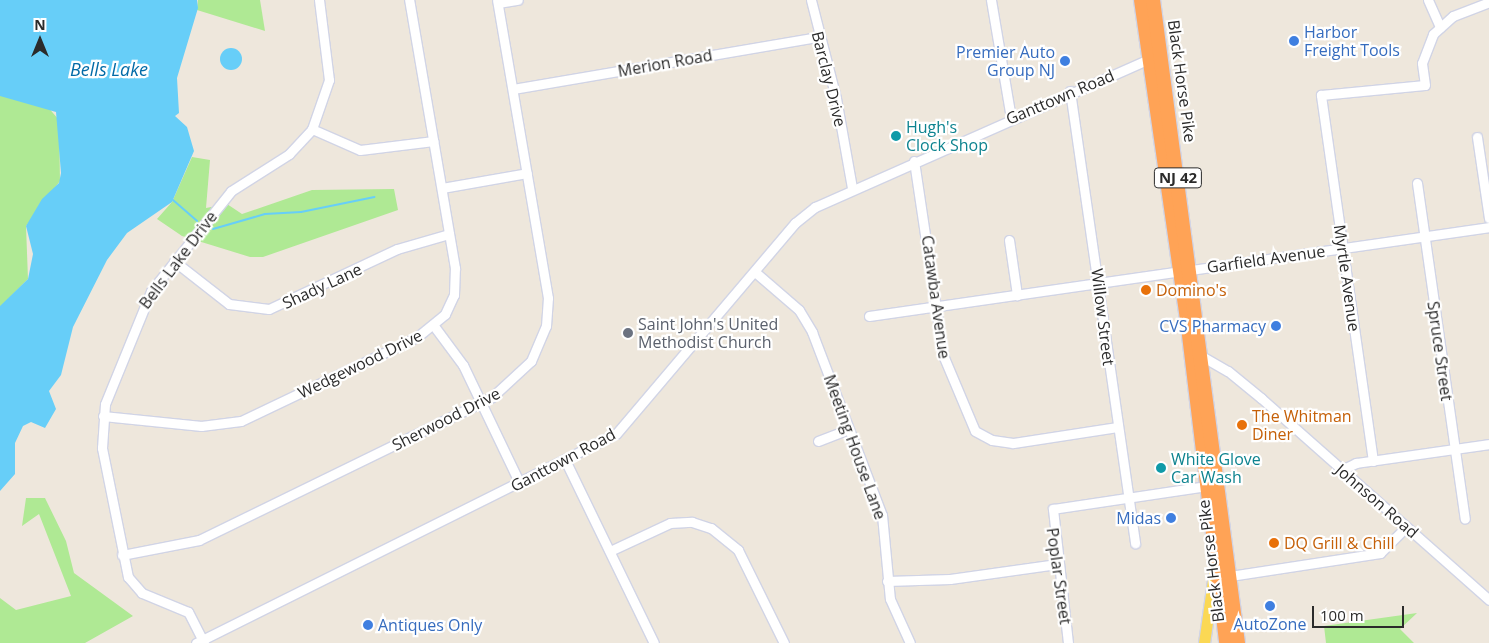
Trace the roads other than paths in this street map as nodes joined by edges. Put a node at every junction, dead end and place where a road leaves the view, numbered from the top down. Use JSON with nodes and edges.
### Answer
{"nodes":[{"id":1,"x":319,"y":0,"type":"edge"},
{"id":2,"x":409,"y":0,"type":"edge"},
{"id":3,"x":518,"y":0,"type":"edge"},
{"id":4,"x":811,"y":0,"type":"edge"},
{"id":5,"x":991,"y":0,"type":"edge"},
{"id":6,"x":1141,"y":0,"type":"edge"},
{"id":7,"x":1153,"y":0,"type":"edge"},
{"id":8,"x":1428,"y":0,"type":"edge"},
{"id":9,"x":497,"y":2,"type":"edge"},
{"id":10,"x":1489,"y":2,"type":"edge"},
{"id":11,"x":1440,"y":26,"type":"junction"},
{"id":12,"x":817,"y":37,"type":"junction"},
{"id":13,"x":1155,"y":57,"type":"junction"},
{"id":14,"x":513,"y":89,"type":"junction"},
{"id":15,"x":1070,"y":91,"type":"junction"},
{"id":16,"x":1010,"y":118,"type":"junction"},
{"id":17,"x":312,"y":129,"type":"junction"},
{"id":18,"x":1477,"y":136,"type":"dead end"},
{"id":19,"x":433,"y":141,"type":"junction"},
{"id":20,"x":914,"y":161,"type":"junction"},
{"id":21,"x":527,"y":173,"type":"junction"},
{"id":22,"x":1417,"y":183,"type":"dead end"},
{"id":23,"x":442,"y":188,"type":"junction"},
{"id":24,"x":852,"y":188,"type":"junction"},
{"id":25,"x":1489,"y":218,"type":"edge"},
{"id":26,"x":1489,"y":227,"type":"edge"},
{"id":27,"x":449,"y":234,"type":"junction"},
{"id":28,"x":1424,"y":236,"type":"junction"},
{"id":29,"x":1009,"y":240,"type":"dead end"},
{"id":30,"x":1343,"y":247,"type":"junction"},
{"id":31,"x":174,"y":261,"type":"junction"},
{"id":32,"x":1185,"y":270,"type":"junction"},
{"id":33,"x":755,"y":272,"type":"junction"},
{"id":34,"x":1099,"y":282,"type":"junction"},
{"id":35,"x":1017,"y":296,"type":"junction"},
{"id":36,"x":937,"y":307,"type":"junction"},
{"id":37,"x":869,"y":316,"type":"dead end"},
{"id":38,"x":434,"y":326,"type":"junction"},
{"id":39,"x":1197,"y":354,"type":"junction"},
{"id":40,"x":480,"y":403,"type":"junction"},
{"id":41,"x":103,"y":416,"type":"junction"},
{"id":42,"x":1118,"y":427,"type":"junction"},
{"id":43,"x":849,"y":429,"type":"junction"},
{"id":44,"x":818,"y":441,"type":"dead end"},
{"id":45,"x":1489,"y":444,"type":"edge"},
{"id":46,"x":1454,"y":449,"type":"junction"},
{"id":47,"x":1373,"y":460,"type":"junction"},
{"id":48,"x":566,"y":462,"type":"junction"},
{"id":49,"x":1341,"y":470,"type":"junction"},
{"id":50,"x":520,"y":484,"type":"junction"},
{"id":51,"x":1207,"y":486,"type":"junction"},
{"id":52,"x":1129,"y":495,"type":"junction"},
{"id":53,"x":1466,"y":519,"type":"dead end"},
{"id":54,"x":1406,"y":527,"type":"junction"},
{"id":55,"x":1135,"y":543,"type":"dead end"},
{"id":56,"x":610,"y":551,"type":"junction"},
{"id":57,"x":122,"y":556,"type":"junction"},
{"id":58,"x":1216,"y":563,"type":"junction"},
{"id":59,"x":1057,"y":564,"type":"junction"},
{"id":60,"x":1230,"y":576,"type":"junction"},
{"id":61,"x":887,"y":581,"type":"junction"},
{"id":62,"x":1489,"y":600,"type":"edge"},
{"id":63,"x":1235,"y":621,"type":"junction"},
{"id":64,"x":1225,"y":637,"type":"edge"},
{"id":65,"x":201,"y":642,"type":"edge"},
{"id":66,"x":654,"y":643,"type":"edge"},
{"id":67,"x":784,"y":643,"type":"edge"},
{"id":68,"x":910,"y":643,"type":"edge"},
{"id":69,"x":1068,"y":643,"type":"edge"},
{"id":70,"x":1206,"y":643,"type":"edge"},
{"id":71,"x":1238,"y":643,"type":"edge"}],
"edges":[{"from":1,"to":17,"type":"street","name":"Bells Lake Drive"},
{"from":2,"to":19,"type":"street","name":"Wedgewood Drive"},
{"from":3,"to":9,"type":"street"},
{"from":4,"to":12,"type":"street","name":"Barclay Drive"},
{"from":5,"to":16,"type":"street"},
{"from":6,"to":13,"type":"highway","name":"Black Horse Pike","number":"NJ 42"},
{"from":7,"to":13,"type":"highway","name":"Black Horse Pike","number":"NJ 42"},
{"from":8,"to":11,"type":"street"},
{"from":9,"to":14,"type":"street","name":"Sherwood Drive"},
{"from":10,"to":11,"type":"street"},
{"from":11,"to":30,"type":"street","name":"Myrtle Avenue"},
{"from":12,"to":14,"type":"street","name":"Merion Road"},
{"from":12,"to":24,"type":"street","name":"Barclay Drive"},
{"from":13,"to":15,"type":"street","name":"Ganttown Road"},
{"from":13,"to":32,"type":"highway","name":"Black Horse Pike","number":"NJ 42"},
{"from":14,"to":21,"type":"street","name":"Sherwood Drive"},
{"from":15,"to":16,"type":"street","name":"Ganttown Road"},
{"from":15,"to":34,"type":"street","name":"Willow Street"},
{"from":16,"to":20,"type":"street","name":"Ganttown Road"},
{"from":17,"to":19,"type":"street"},
{"from":17,"to":31,"type":"street","name":"Bells Lake Drive"},
{"from":18,"to":25,"type":"street"},
{"from":19,"to":23,"type":"street","name":"Wedgewood Drive"},
{"from":20,"to":24,"type":"street","name":"Ganttown Road"},
{"from":20,"to":36,"type":"street","name":"Catawba Avenue"},
{"from":21,"to":23,"type":"street"},
{"from":21,"to":40,"type":"street","name":"Sherwood Drive"},
{"from":22,"to":28,"type":"street","name":"Spruce Street"},
{"from":23,"to":27,"type":"street","name":"Wedgewood Drive"},
{"from":24,"to":33,"type":"street","name":"Ganttown Road"},
{"from":26,"to":28,"type":"street","name":"Garfield Avenue"},
{"from":27,"to":31,"type":"street","name":"Shady Lane"},
{"from":27,"to":38,"type":"street","name":"Wedgewood Drive"},
{"from":28,"to":30,"type":"street","name":"Garfield Avenue"},
{"from":28,"to":46,"type":"street","name":"Spruce Street"},
{"from":29,"to":35,"type":"street"},
{"from":30,"to":32,"type":"street","name":"Garfield Avenue"},
{"from":30,"to":47,"type":"street","name":"Myrtle Avenue"},
{"from":31,"to":41,"type":"street","name":"Bells Lake Drive"},
{"from":32,"to":34,"type":"street","name":"Garfield Avenue"},
{"from":32,"to":39,"type":"highway","name":"Black Horse Pike","number":"NJ 42"},
{"from":33,"to":43,"type":"street","name":"Meeting House Lane"},
{"from":33,"to":48,"type":"street","name":"Ganttown Road"},
{"from":34,"to":35,"type":"street","name":"Garfield Avenue"},
{"from":34,"to":42,"type":"street","name":"Willow Street"},
{"from":35,"to":36,"type":"street","name":"Garfield Avenue"},
{"from":36,"to":37,"type":"street","name":"Garfield Avenue"},
{"from":36,"to":42,"type":"street","name":"Catawba Avenue"},
{"from":38,"to":40,"type":"street"},
{"from":38,"to":41,"type":"street","name":"Wedgewood Drive"},
{"from":39,"to":49,"type":"street","name":"Johnson Road"},
{"from":39,"to":51,"type":"highway","name":"Black Horse Pike","number":"NJ 42"},
{"from":39,"to":60,"type":"highway","name":"Black Horse Pike","number":"NJ 42"},
{"from":40,"to":50,"type":"street"},
{"from":40,"to":57,"type":"street","name":"Sherwood Drive"},
{"from":41,"to":57,"type":"street","name":"Bells Lake Drive"},
{"from":42,"to":52,"type":"street","name":"Willow Street"},
{"from":43,"to":44,"type":"street"},
{"from":43,"to":61,"type":"street","name":"Meeting House Lane"},
{"from":45,"to":46,"type":"street"},
{"from":46,"to":47,"type":"street"},
{"from":46,"to":53,"type":"street","name":"Spruce Street"},
{"from":47,"to":49,"type":"street"},
{"from":48,"to":50,"type":"street","name":"Ganttown Road"},
{"from":48,"to":56,"type":"street"},
{"from":49,"to":54,"type":"street","name":"Johnson Road"},
{"from":50,"to":65,"type":"street","name":"Ganttown Road"},
{"from":51,"to":52,"type":"street"},
{"from":51,"to":58,"type":"highway","name":"Black Horse Pike","number":"NJ 42"},
{"from":52,"to":55,"type":"street","name":"Willow Street"},
{"from":52,"to":59,"type":"street","name":"Poplar Street"},
{"from":54,"to":60,"type":"street"},
{"from":54,"to":62,"type":"street","name":"Johnson Road"},
{"from":56,"to":66,"type":"street"},
{"from":56,"to":67,"type":"street"},
{"from":57,"to":65,"type":"street","name":"Bells Lake Drive"},
{"from":58,"to":64,"type":"highway","name":"Black Horse Pike","number":"NJ 42"},
{"from":58,"to":70,"type":"main road"},
{"from":59,"to":61,"type":"street"},
{"from":59,"to":69,"type":"street","name":"Poplar Street"},
{"from":60,"to":63,"type":"highway","name":"Black Horse Pike","number":"NJ 42"},
{"from":61,"to":68,"type":"street","name":"Meeting House Lane"},
{"from":63,"to":64,"type":"main road"},
{"from":63,"to":71,"type":"highway","name":"Black Horse Pike","number":"NJ 42"},
{"from":64,"to":70,"type":"main road"}]}
